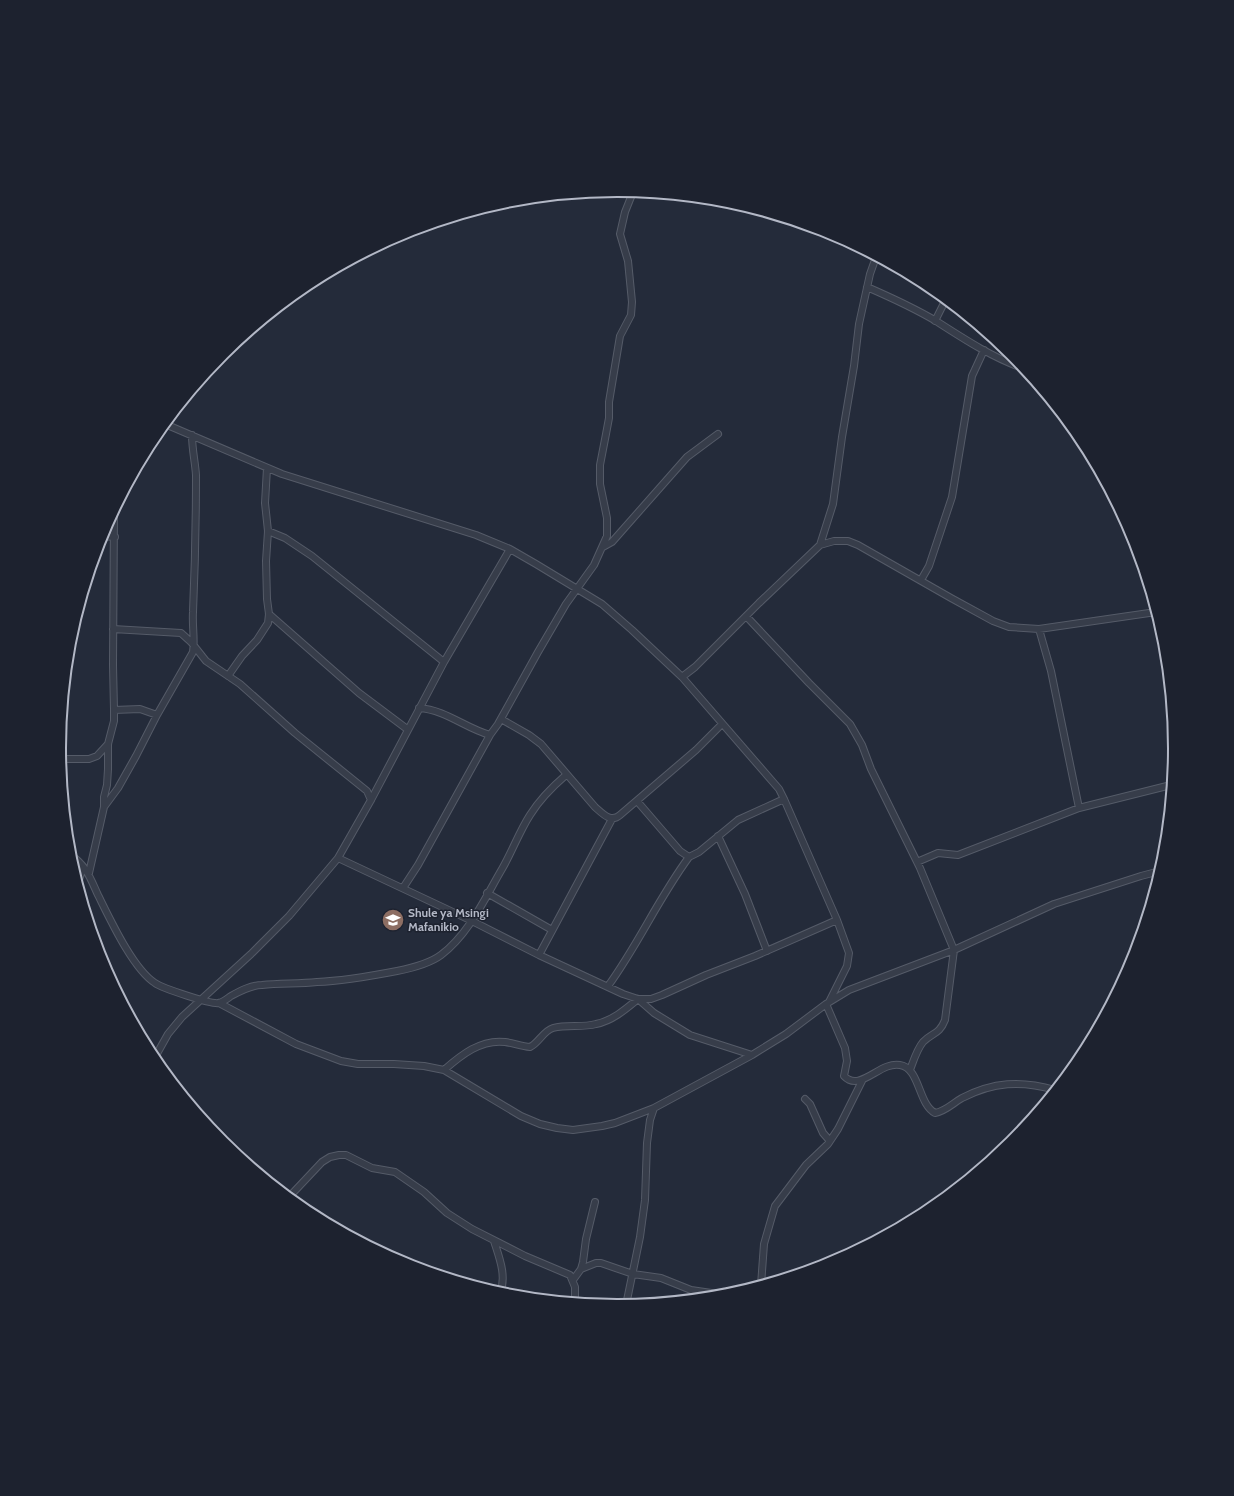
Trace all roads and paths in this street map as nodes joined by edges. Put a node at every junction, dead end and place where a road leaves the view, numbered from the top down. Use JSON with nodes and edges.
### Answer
{"nodes":[{"id":1,"x":631,"y":197,"type":"edge"},
{"id":2,"x":874,"y":261,"type":"edge"},
{"id":3,"x":867,"y":288,"type":"junction"},
{"id":4,"x":943,"y":305,"type":"edge"},
{"id":5,"x":935,"y":321,"type":"junction"},
{"id":6,"x":984,"y":350,"type":"junction"},
{"id":7,"x":1011,"y":363,"type":"edge"},
{"id":8,"x":170,"y":426,"type":"edge"},
{"id":9,"x":718,"y":434,"type":"dead end"},
{"id":10,"x":192,"y":435,"type":"junction"},
{"id":11,"x":267,"y":468,"type":"junction"},
{"id":12,"x":114,"y":523,"type":"edge"},
{"id":13,"x":268,"y":531,"type":"junction"},
{"id":14,"x":108,"y":537,"type":"edge"},
{"id":15,"x":115,"y":537,"type":"junction"},
{"id":16,"x":820,"y":545,"type":"junction"},
{"id":17,"x":603,"y":547,"type":"junction"},
{"id":18,"x":510,"y":550,"type":"junction"},
{"id":19,"x":921,"y":580,"type":"junction"},
{"id":20,"x":577,"y":590,"type":"junction"},
{"id":21,"x":1151,"y":613,"type":"edge"},
{"id":22,"x":269,"y":614,"type":"junction"},
{"id":23,"x":746,"y":616,"type":"junction"},
{"id":24,"x":113,"y":629,"type":"junction"},
{"id":25,"x":1039,"y":629,"type":"junction"},
{"id":26,"x":192,"y":630,"type":"junction"},
{"id":27,"x":181,"y":634,"type":"junction"},
{"id":28,"x":194,"y":646,"type":"junction"},
{"id":29,"x":444,"y":662,"type":"junction"},
{"id":30,"x":228,"y":676,"type":"junction"},
{"id":31,"x":682,"y":677,"type":"junction"},
{"id":32,"x":419,"y":708,"type":"junction"},
{"id":33,"x":114,"y":710,"type":"junction"},
{"id":34,"x":157,"y":715,"type":"junction"},
{"id":35,"x":501,"y":719,"type":"junction"},
{"id":36,"x":722,"y":724,"type":"junction"},
{"id":37,"x":407,"y":729,"type":"junction"},
{"id":38,"x":490,"y":735,"type":"junction"},
{"id":39,"x":108,"y":744,"type":"junction"},
{"id":40,"x":66,"y":759,"type":"edge"},
{"id":41,"x":566,"y":774,"type":"junction"},
{"id":42,"x":1167,"y":786,"type":"edge"},
{"id":43,"x":784,"y":799,"type":"junction"},
{"id":44,"x":371,"y":800,"type":"junction"},
{"id":45,"x":637,"y":801,"type":"junction"},
{"id":46,"x":104,"y":807,"type":"junction"},
{"id":47,"x":1079,"y":808,"type":"junction"},
{"id":48,"x":612,"y":819,"type":"junction"},
{"id":49,"x":718,"y":836,"type":"junction"},
{"id":50,"x":689,"y":857,"type":"junction"},
{"id":51,"x":338,"y":858,"type":"junction"},
{"id":52,"x":917,"y":862,"type":"junction"},
{"id":53,"x":79,"y":864,"type":"edge"},
{"id":54,"x":82,"y":867,"type":"junction"},
{"id":55,"x":81,"y":872,"type":"edge"},
{"id":56,"x":88,"y":873,"type":"junction"},
{"id":57,"x":1153,"y":873,"type":"edge"},
{"id":58,"x":402,"y":888,"type":"junction"},
{"id":59,"x":487,"y":893,"type":"junction"},
{"id":60,"x":837,"y":920,"type":"junction"},
{"id":61,"x":472,"y":921,"type":"junction"},
{"id":62,"x":552,"y":930,"type":"junction"},
{"id":63,"x":954,"y":950,"type":"junction"},
{"id":64,"x":767,"y":951,"type":"junction"},
{"id":65,"x":539,"y":955,"type":"junction"},
{"id":66,"x":608,"y":986,"type":"junction"},
{"id":67,"x":200,"y":999,"type":"junction"},
{"id":68,"x":638,"y":999,"type":"junction"},
{"id":69,"x":219,"y":1003,"type":"junction"},
{"id":70,"x":828,"y":1003,"type":"junction"},
{"id":71,"x":158,"y":1052,"type":"edge"},
{"id":72,"x":752,"y":1055,"type":"junction"},
{"id":73,"x":444,"y":1070,"type":"junction"},
{"id":74,"x":910,"y":1070,"type":"junction"},
{"id":75,"x":862,"y":1081,"type":"junction"},
{"id":76,"x":1049,"y":1089,"type":"edge"},
{"id":77,"x":805,"y":1099,"type":"dead end"},
{"id":78,"x":654,"y":1108,"type":"junction"},
{"id":79,"x":830,"y":1141,"type":"junction"},
{"id":80,"x":293,"y":1193,"type":"edge"},
{"id":81,"x":595,"y":1202,"type":"dead end"},
{"id":82,"x":494,"y":1241,"type":"junction"},
{"id":83,"x":581,"y":1269,"type":"junction"},
{"id":84,"x":632,"y":1274,"type":"junction"},
{"id":85,"x":573,"y":1280,"type":"junction"},
{"id":86,"x":761,"y":1280,"type":"edge"},
{"id":87,"x":502,"y":1286,"type":"edge"},
{"id":88,"x":702,"y":1292,"type":"edge"},
{"id":89,"x":575,"y":1297,"type":"edge"},
{"id":90,"x":627,"y":1299,"type":"edge"}],
"edges":[{"from":1,"to":17,"type":"street"},
{"from":2,"to":3,"type":"street"},
{"from":3,"to":5,"type":"street"},
{"from":3,"to":16,"type":"street"},
{"from":4,"to":5,"type":"street"},
{"from":5,"to":6,"type":"street"},
{"from":6,"to":7,"type":"street"},
{"from":6,"to":19,"type":"street"},
{"from":8,"to":10,"type":"street"},
{"from":9,"to":17,"type":"street"},
{"from":10,"to":11,"type":"street"},
{"from":10,"to":26,"type":"street"},
{"from":11,"to":13,"type":"street"},
{"from":11,"to":18,"type":"street"},
{"from":12,"to":15,"type":"street"},
{"from":13,"to":22,"type":"street"},
{"from":13,"to":29,"type":"street"},
{"from":14,"to":15,"type":"street"},
{"from":15,"to":24,"type":"street"},
{"from":16,"to":19,"type":"street"},
{"from":16,"to":23,"type":"street"},
{"from":17,"to":20,"type":"street"},
{"from":18,"to":20,"type":"street"},
{"from":18,"to":29,"type":"street"},
{"from":19,"to":25,"type":"street"},
{"from":20,"to":31,"type":"street"},
{"from":20,"to":35,"type":"street"},
{"from":21,"to":25,"type":"street"},
{"from":22,"to":30,"type":"street"},
{"from":22,"to":37,"type":"street"},
{"from":23,"to":31,"type":"street"},
{"from":23,"to":52,"type":"street"},
{"from":24,"to":27,"type":"street"},
{"from":24,"to":33,"type":"street"},
{"from":25,"to":47,"type":"street"},
{"from":26,"to":27,"type":"street"},
{"from":26,"to":28,"type":"street"},
{"from":27,"to":28,"type":"street"},
{"from":28,"to":30,"type":"street"},
{"from":28,"to":34,"type":"street"},
{"from":29,"to":32,"type":"street"},
{"from":30,"to":44,"type":"street"},
{"from":31,"to":36,"type":"street"},
{"from":32,"to":37,"type":"street"},
{"from":32,"to":38,"type":"street"},
{"from":33,"to":34,"type":"street"},
{"from":33,"to":39,"type":"street"},
{"from":34,"to":46,"type":"street"},
{"from":35,"to":38,"type":"street"},
{"from":35,"to":41,"type":"street"},
{"from":36,"to":43,"type":"street"},
{"from":36,"to":45,"type":"street"},
{"from":37,"to":44,"type":"street"},
{"from":38,"to":58,"type":"street"},
{"from":39,"to":40,"type":"street"},
{"from":39,"to":46,"type":"street"},
{"from":41,"to":48,"type":"street"},
{"from":41,"to":59,"type":"street"},
{"from":42,"to":47,"type":"street"},
{"from":43,"to":49,"type":"street"},
{"from":43,"to":60,"type":"street"},
{"from":44,"to":51,"type":"street"},
{"from":45,"to":48,"type":"street"},
{"from":45,"to":50,"type":"street"},
{"from":46,"to":56,"type":"street"},
{"from":47,"to":52,"type":"street"},
{"from":48,"to":62,"type":"street"},
{"from":49,"to":50,"type":"street"},
{"from":49,"to":64,"type":"street"},
{"from":50,"to":66,"type":"street"},
{"from":51,"to":58,"type":"street"},
{"from":51,"to":67,"type":"street"},
{"from":52,"to":63,"type":"street"},
{"from":53,"to":54,"type":"street"},
{"from":54,"to":55,"type":"street"},
{"from":54,"to":56,"type":"street"},
{"from":56,"to":67,"type":"street"},
{"from":57,"to":63,"type":"street"},
{"from":58,"to":61,"type":"street"},
{"from":59,"to":61,"type":"street"},
{"from":59,"to":62,"type":"street"},
{"from":60,"to":64,"type":"street"},
{"from":60,"to":70,"type":"street"},
{"from":61,"to":65,"type":"street"},
{"from":61,"to":69,"type":"street"},
{"from":62,"to":65,"type":"street"},
{"from":63,"to":70,"type":"street"},
{"from":63,"to":74,"type":"street"},
{"from":64,"to":68,"type":"street"},
{"from":65,"to":66,"type":"street"},
{"from":66,"to":68,"type":"street"},
{"from":67,"to":69,"type":"street"},
{"from":67,"to":71,"type":"street"},
{"from":68,"to":72,"type":"street"},
{"from":68,"to":73,"type":"street"},
{"from":69,"to":73,"type":"street"},
{"from":70,"to":72,"type":"street"},
{"from":70,"to":75,"type":"street"},
{"from":72,"to":78,"type":"street"},
{"from":73,"to":78,"type":"street"},
{"from":74,"to":75,"type":"street"},
{"from":74,"to":76,"type":"street"},
{"from":75,"to":79,"type":"street"},
{"from":77,"to":79,"type":"street"},
{"from":78,"to":84,"type":"street"},
{"from":79,"to":86,"type":"street"},
{"from":80,"to":82,"type":"street"},
{"from":81,"to":83,"type":"street"},
{"from":82,"to":85,"type":"street"},
{"from":82,"to":87,"type":"street"},
{"from":83,"to":84,"type":"street"},
{"from":83,"to":85,"type":"street"},
{"from":84,"to":88,"type":"street"},
{"from":84,"to":90,"type":"street"},
{"from":85,"to":89,"type":"street"}]}
